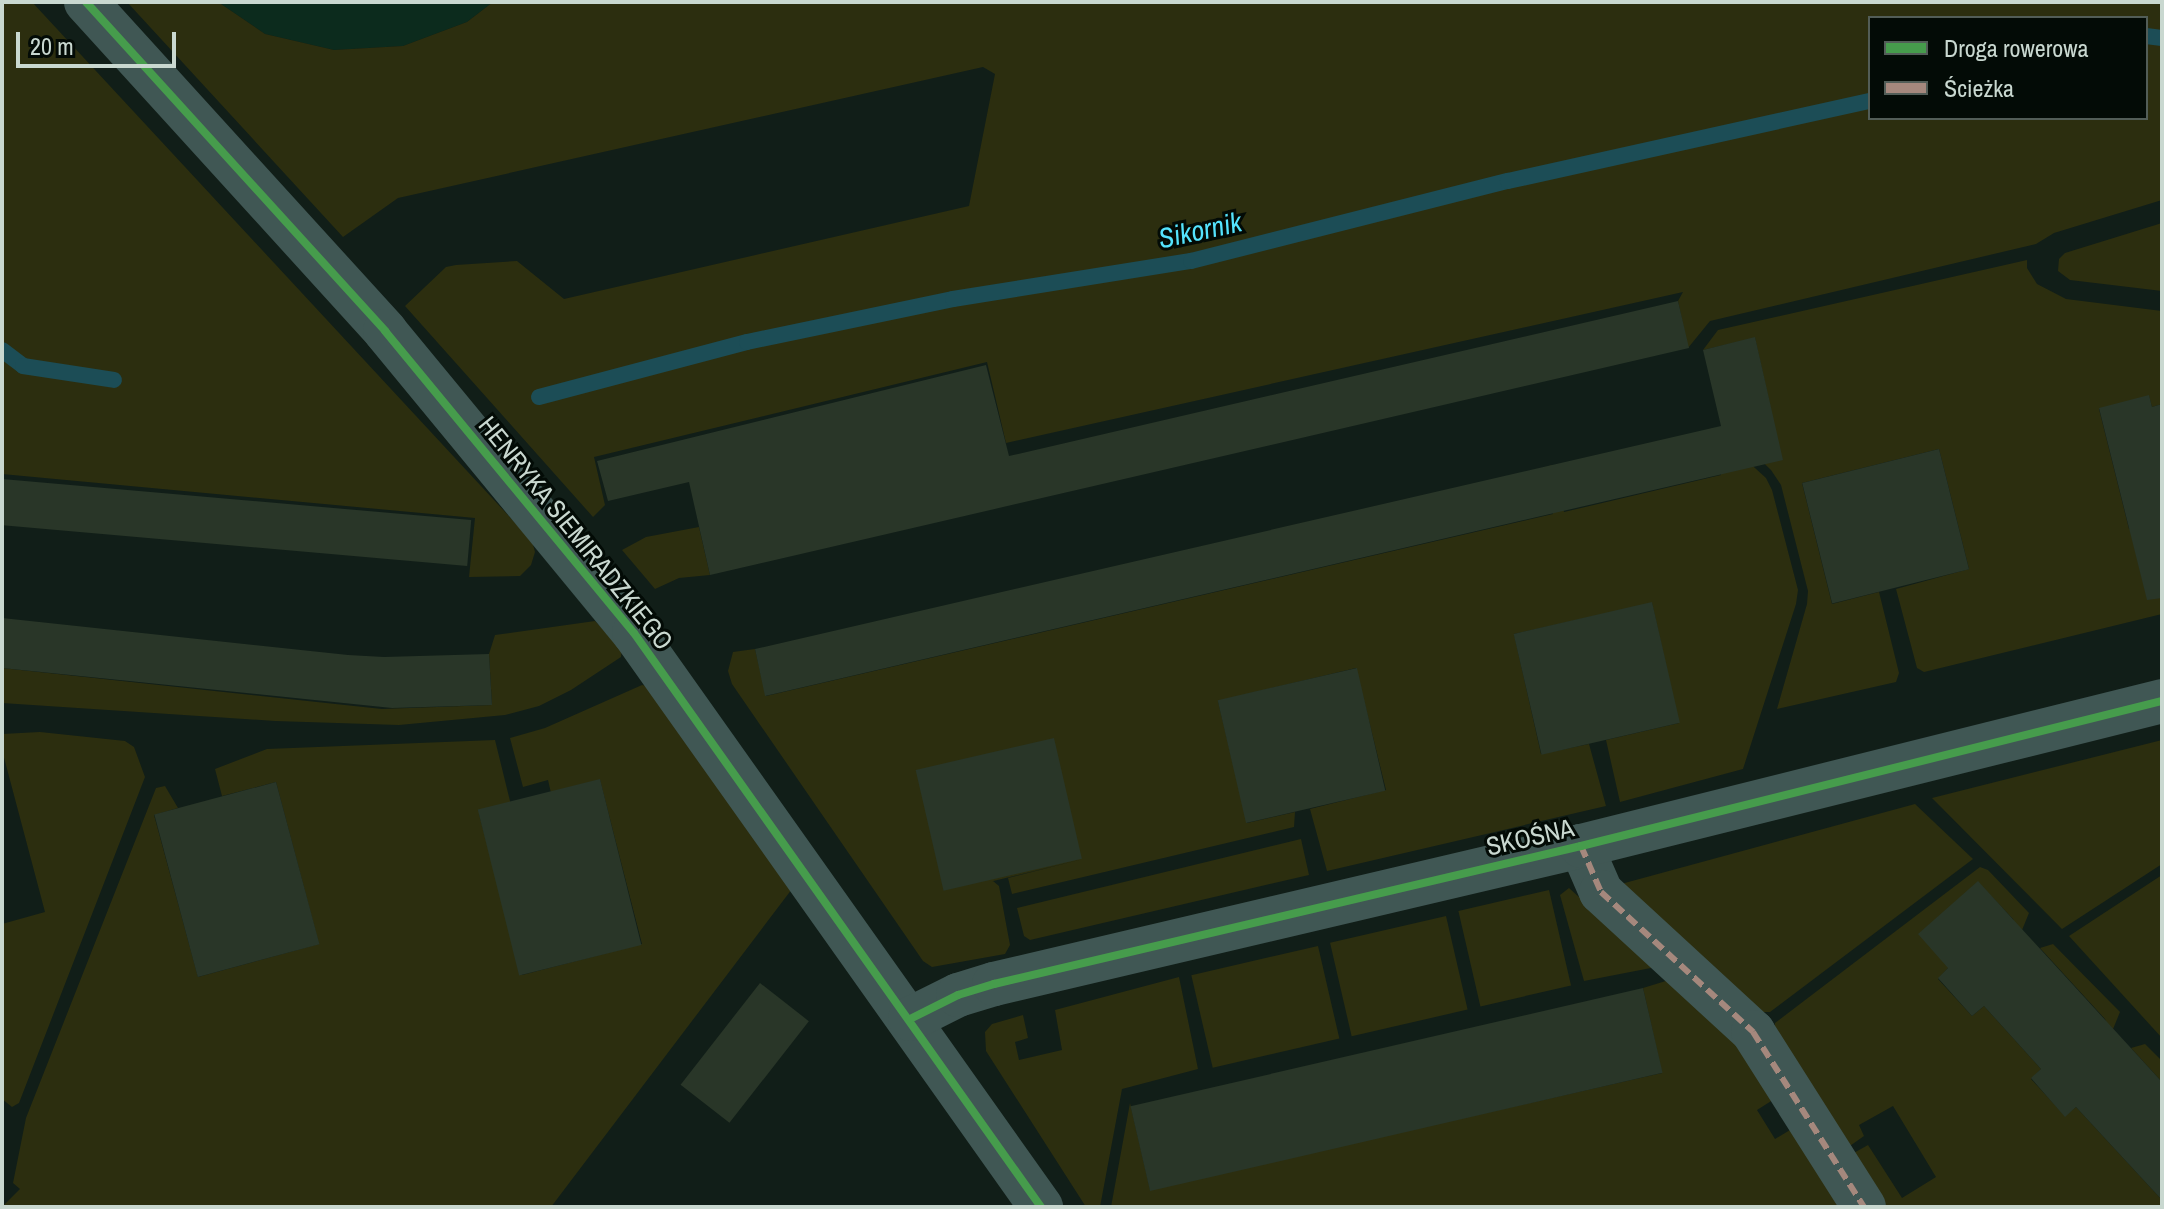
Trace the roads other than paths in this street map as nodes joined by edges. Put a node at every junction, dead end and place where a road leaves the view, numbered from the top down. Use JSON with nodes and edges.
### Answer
{"nodes":[{"id":1,"x":86,"y":2,"type":"edge"},
{"id":2,"x":2162,"y":701,"type":"edge"},
{"id":3,"x":1581,"y":846,"type":"junction"},
{"id":4,"x":910,"y":1019,"type":"junction"},
{"id":5,"x":1041,"y":1207,"type":"edge"},
{"id":6,"x":1864,"y":1207,"type":"edge"}],
"edges":[{"from":1,"to":4,"type":"street","name":"HENRYKA SIEMIRADZKIEGO"},
{"from":2,"to":3,"type":"street","name":"SKOŚNA"},
{"from":3,"to":4,"type":"street","name":"SKOŚNA"},
{"from":3,"to":6,"type":"street"},
{"from":4,"to":5,"type":"street","name":"HENRYKA SIEMIRADZKIEGO"}]}
